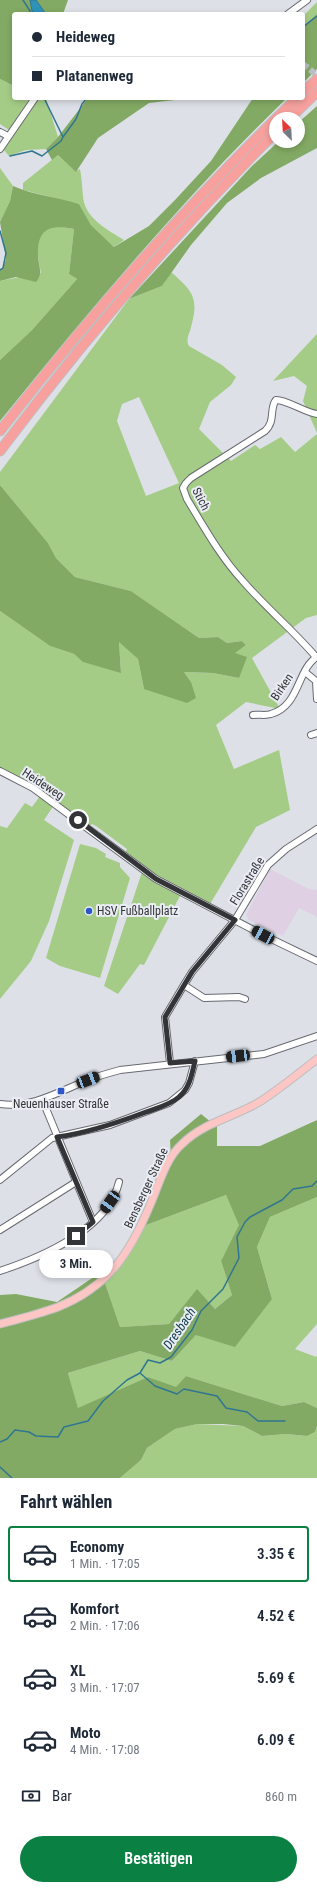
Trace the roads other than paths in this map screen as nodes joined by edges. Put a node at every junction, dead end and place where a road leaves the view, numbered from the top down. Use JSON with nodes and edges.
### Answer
{"nodes":[{"id":1,"x":307,"y":0,"type":"edge"},
{"id":2,"x":291,"y":12,"type":"edge"},
{"id":3,"x":317,"y":79,"type":"edge"},
{"id":4,"x":305,"y":90,"type":"edge"},
{"id":5,"x":317,"y":92,"type":"edge"},
{"id":6,"x":34,"y":100,"type":"edge"},
{"id":7,"x":295,"y":100,"type":"edge"},
{"id":8,"x":296,"y":112,"type":"edge"},
{"id":9,"x":0,"y":132,"type":"edge"},
{"id":10,"x":8,"y":136,"type":"junction"},
{"id":11,"x":269,"y":139,"type":"edge"},
{"id":12,"x":0,"y":149,"type":"edge"},
{"id":13,"x":317,"y":414,"type":"edge"},
{"id":14,"x":0,"y":431,"type":"edge"},
{"id":15,"x":0,"y":451,"type":"edge"},
{"id":16,"x":316,"y":657,"type":"edge"},
{"id":17,"x":305,"y":672,"type":"junction"},
{"id":18,"x":317,"y":699,"type":"edge"},
{"id":19,"x":253,"y":715,"type":"dead end"},
{"id":20,"x":0,"y":771,"type":"edge"},
{"id":21,"x":317,"y":829,"type":"edge"},
{"id":22,"x":235,"y":920,"type":"junction"},
{"id":23,"x":317,"y":961,"type":"edge"},
{"id":24,"x":184,"y":985,"type":"junction"},
{"id":25,"x":245,"y":999,"type":"dead end"},
{"id":26,"x":317,"y":1036,"type":"edge"},
{"id":27,"x":317,"y":1059,"type":"edge"},
{"id":28,"x":195,"y":1061,"type":"junction"},
{"id":29,"x":170,"y":1063,"type":"junction"},
{"id":30,"x":42,"y":1099,"type":"junction"},
{"id":31,"x":0,"y":1104,"type":"edge"},
{"id":32,"x":57,"y":1137,"type":"junction"},
{"id":33,"x":0,"y":1180,"type":"edge"},
{"id":34,"x":76,"y":1182,"type":"junction"},
{"id":35,"x":119,"y":1182,"type":"dead end"},
{"id":36,"x":93,"y":1222,"type":"junction"},
{"id":37,"x":0,"y":1230,"type":"edge"},
{"id":38,"x":0,"y":1272,"type":"edge"},
{"id":39,"x":0,"y":1324,"type":"edge"}],
"edges":[{"from":1,"to":2,"type":"street"},
{"from":3,"to":4,"type":"highway"},
{"from":5,"to":8,"type":"highway"},
{"from":6,"to":10,"type":"street"},
{"from":7,"to":14,"type":"highway"},
{"from":9,"to":10,"type":"street"},
{"from":10,"to":12,"type":"street"},
{"from":11,"to":15,"type":"highway"},
{"from":13,"to":16,"type":"street","name":"Stich"},
{"from":16,"to":17,"type":"street","name":"Birken"},
{"from":17,"to":18,"type":"street","name":"Birken"},
{"from":17,"to":19,"type":"street","name":"Birken"},
{"from":20,"to":22,"type":"street","name":"Heideweg"},
{"from":21,"to":22,"type":"street","name":"Florastraße"},
{"from":22,"to":23,"type":"street","name":"Heideweg"},
{"from":22,"to":24,"type":"street","name":"Florastraße"},
{"from":24,"to":25,"type":"street"},
{"from":24,"to":29,"type":"street","name":"Florastraße"},
{"from":26,"to":28,"type":"street"},
{"from":27,"to":39,"type":"main road","name":"Bensberger Straße"},
{"from":28,"to":29,"type":"street"},
{"from":28,"to":32,"type":"street"},
{"from":29,"to":30,"type":"street"},
{"from":30,"to":31,"type":"street"},
{"from":30,"to":32,"type":"street"},
{"from":32,"to":33,"type":"street"},
{"from":32,"to":34,"type":"street"},
{"from":34,"to":36,"type":"street"},
{"from":34,"to":37,"type":"street"},
{"from":35,"to":36,"type":"street"},
{"from":36,"to":38,"type":"street"}]}
